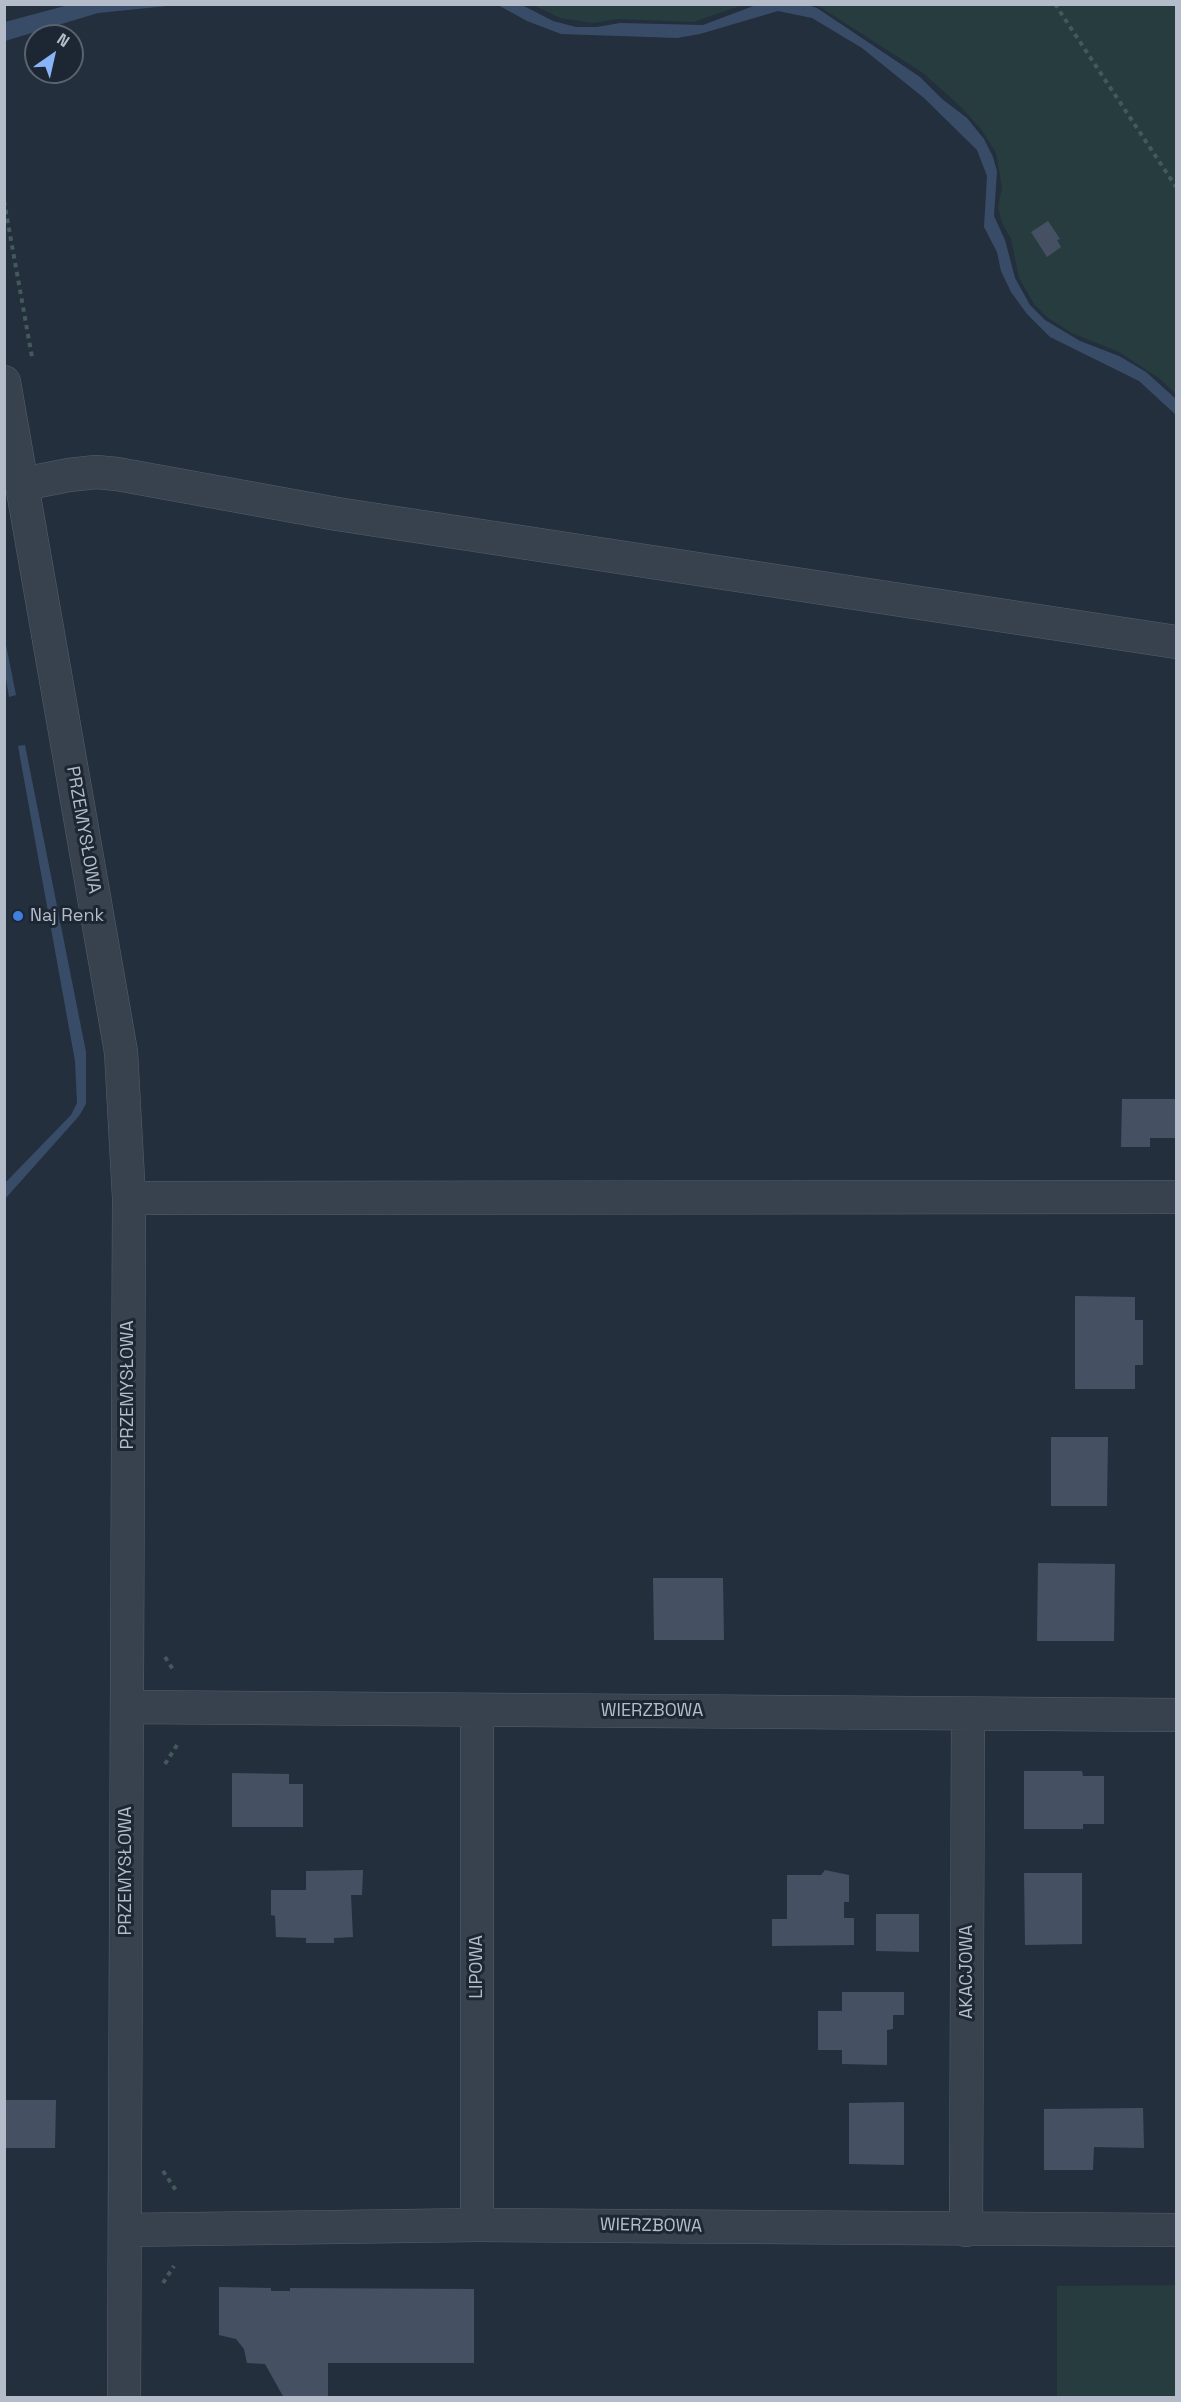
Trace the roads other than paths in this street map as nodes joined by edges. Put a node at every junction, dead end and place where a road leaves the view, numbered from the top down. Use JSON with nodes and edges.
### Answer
{"nodes":[{"id":1,"x":4,"y":382,"type":"edge"},
{"id":2,"x":23,"y":484,"type":"junction"},
{"id":3,"x":1176,"y":642,"type":"edge"},
{"id":4,"x":1176,"y":1197,"type":"edge"},
{"id":5,"x":129,"y":1198,"type":"junction"},
{"id":6,"x":127,"y":1707,"type":"junction"},
{"id":7,"x":477,"y":1710,"type":"junction"},
{"id":8,"x":968,"y":1714,"type":"junction"},
{"id":9,"x":1176,"y":1715,"type":"edge"},
{"id":10,"x":477,"y":2224,"type":"junction"},
{"id":11,"x":125,"y":2230,"type":"junction"},
{"id":12,"x":966,"y":2230,"type":"junction"},
{"id":13,"x":1176,"y":2230,"type":"edge"},
{"id":14,"x":124,"y":2397,"type":"edge"}],
"edges":[{"from":1,"to":2,"type":"street","name":"PRZEMYSŁOWA"},
{"from":2,"to":3,"type":"street"},
{"from":2,"to":5,"type":"street","name":"PRZEMYSŁOWA"},
{"from":4,"to":5,"type":"street"},
{"from":5,"to":6,"type":"street","name":"PRZEMYSŁOWA"},
{"from":6,"to":7,"type":"street","name":"WIERZBOWA"},
{"from":6,"to":11,"type":"street","name":"PRZEMYSŁOWA"},
{"from":7,"to":8,"type":"street","name":"WIERZBOWA"},
{"from":7,"to":10,"type":"street","name":"LIPOWA"},
{"from":8,"to":9,"type":"street","name":"WIERZBOWA"},
{"from":8,"to":12,"type":"street","name":"AKACJOWA"},
{"from":10,"to":11,"type":"street","name":"WIERZBOWA"},
{"from":10,"to":12,"type":"street","name":"WIERZBOWA"},
{"from":11,"to":14,"type":"street","name":"PRZEMYSŁOWA"},
{"from":12,"to":13,"type":"street","name":"WIERZBOWA"}]}
